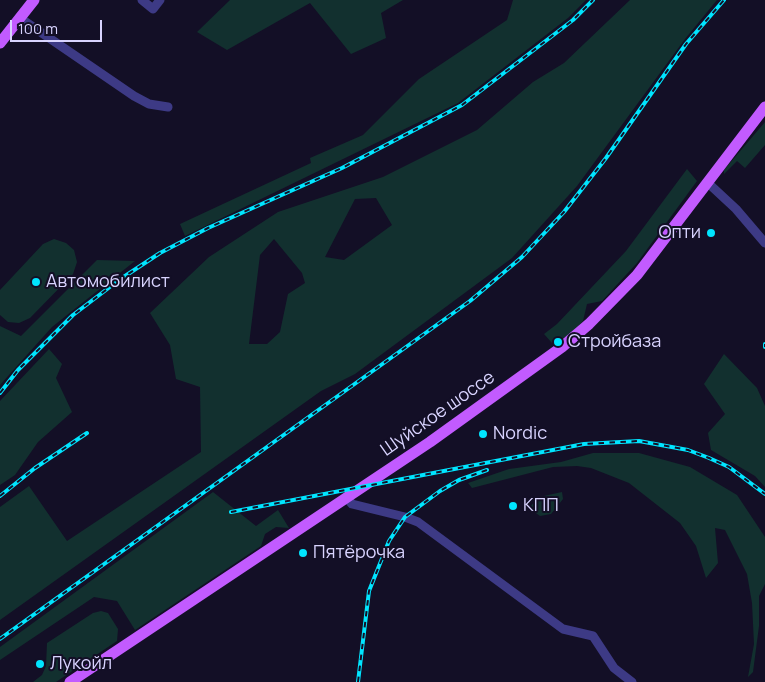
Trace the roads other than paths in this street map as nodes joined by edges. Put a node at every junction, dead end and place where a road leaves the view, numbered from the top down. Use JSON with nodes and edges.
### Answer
{"nodes":[{"id":1,"x":34,"y":0,"type":"edge"},
{"id":2,"x":142,"y":0,"type":"edge"},
{"id":3,"x":160,"y":0,"type":"edge"},
{"id":4,"x":20,"y":18,"type":"junction"},
{"id":5,"x":0,"y":43,"type":"edge"},
{"id":6,"x":168,"y":107,"type":"dead end"},
{"id":7,"x":765,"y":107,"type":"edge"},
{"id":8,"x":708,"y":183,"type":"junction"},
{"id":9,"x":765,"y":243,"type":"edge"},
{"id":10,"x":348,"y":498,"type":"junction"},
{"id":11,"x":70,"y":682,"type":"edge"},
{"id":12,"x":632,"y":682,"type":"edge"}],
"edges":[{"from":1,"to":4,"type":"main road"},
{"from":2,"to":3,"type":"street"},
{"from":4,"to":5,"type":"main road"},
{"from":4,"to":6,"type":"street"},
{"from":7,"to":8,"type":"main road","name":"Шуйское шоссе"},
{"from":8,"to":9,"type":"street"},
{"from":8,"to":10,"type":"main road","name":"Шуйское шоссе"},
{"from":10,"to":11,"type":"main road","name":"Шуйское шоссе"},
{"from":10,"to":12,"type":"street"}]}
